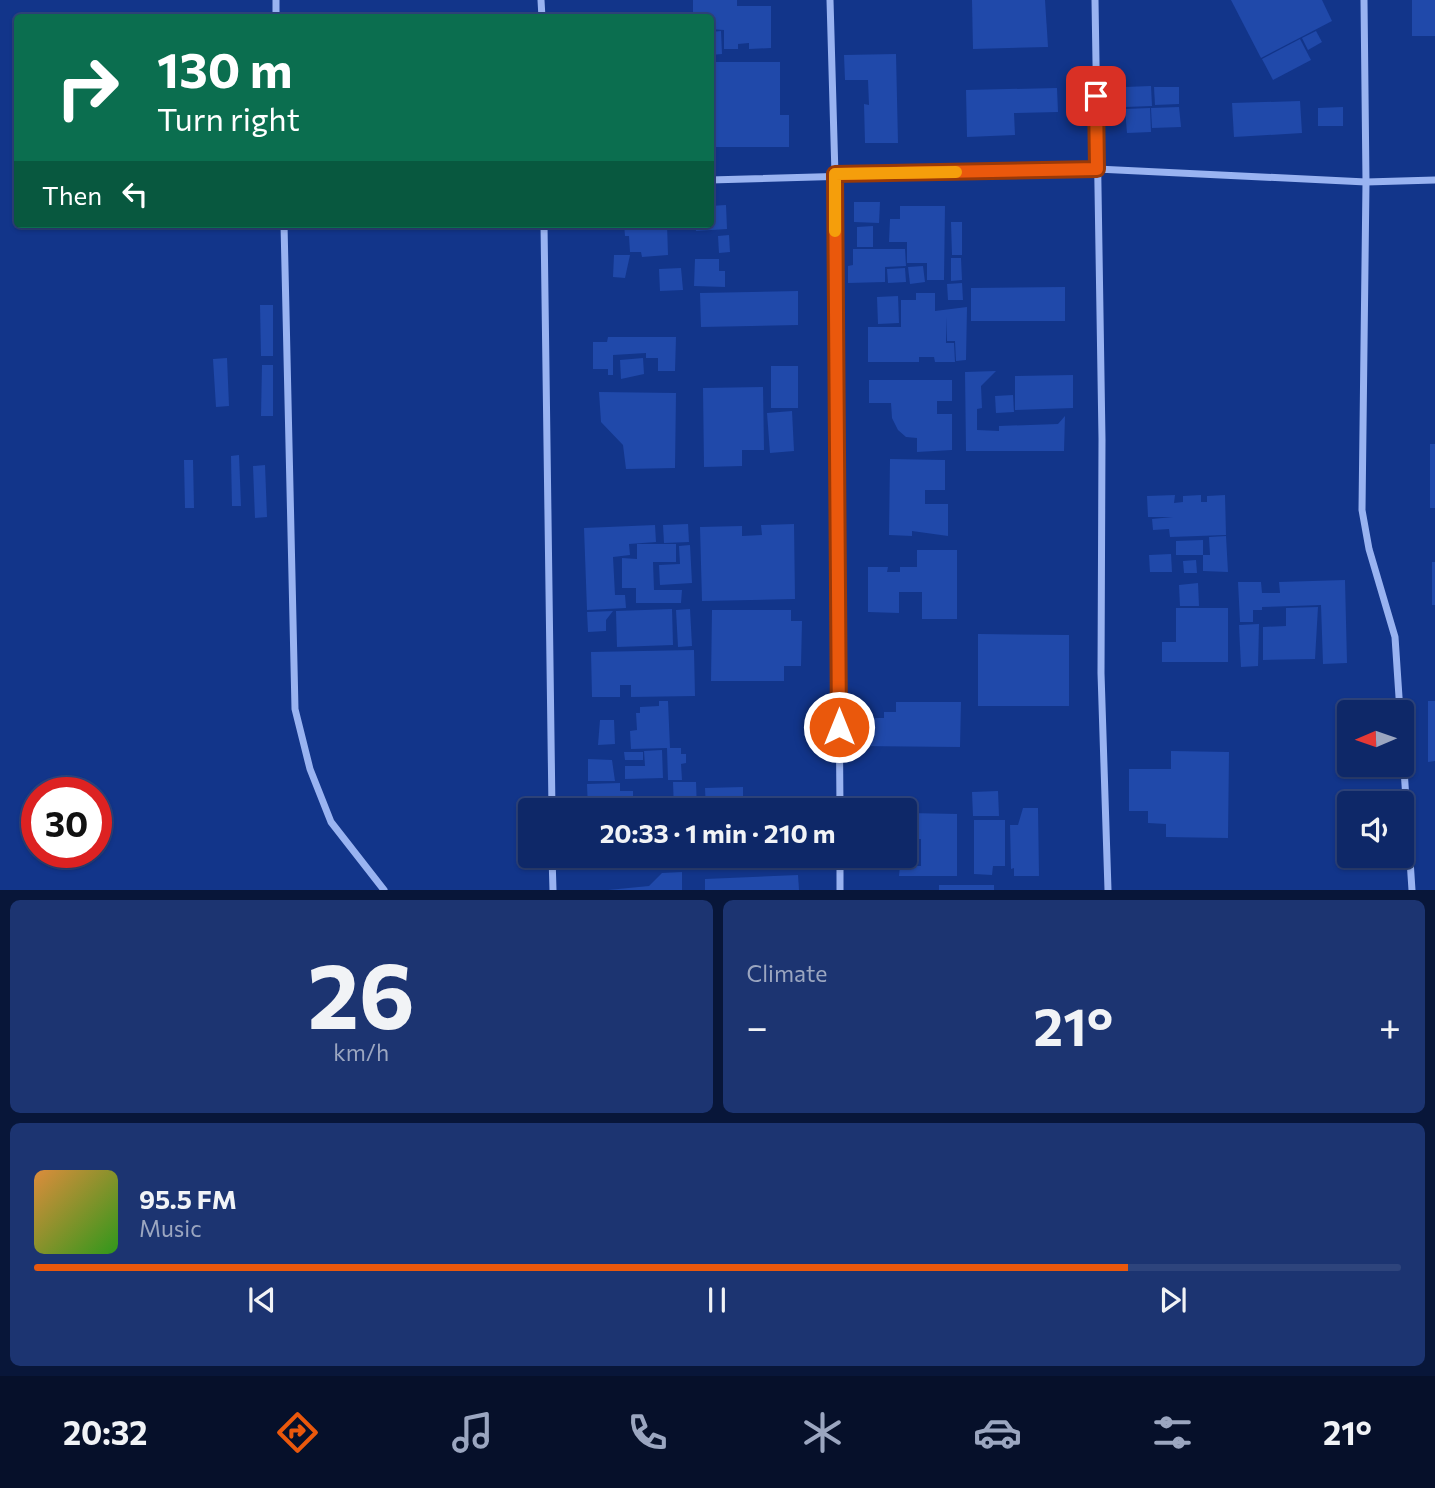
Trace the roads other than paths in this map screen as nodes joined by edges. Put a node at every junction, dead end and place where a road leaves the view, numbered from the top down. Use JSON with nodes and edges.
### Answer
{"nodes":[{"id":1,"x":830,"y":0,"type":"edge"},
{"id":2,"x":1095,"y":0,"type":"edge"},
{"id":3,"x":1364,"y":0,"type":"edge"},
{"id":4,"x":1097,"y":169,"type":"junction"},
{"id":5,"x":835,"y":174,"type":"junction"},
{"id":6,"x":714,"y":180,"type":"edge"},
{"id":7,"x":1435,"y":180,"type":"edge"},
{"id":8,"x":1366,"y":182,"type":"junction"},
{"id":9,"x":284,"y":228,"type":"edge"},
{"id":10,"x":544,"y":228,"type":"edge"},
{"id":11,"x":1399,"y":700,"type":"edge"},
{"id":12,"x":1405,"y":777,"type":"edge"},
{"id":13,"x":552,"y":798,"type":"edge"},
{"id":14,"x":840,"y":798,"type":"edge"},
{"id":15,"x":552,"y":868,"type":"edge"},
{"id":16,"x":840,"y":868,"type":"edge"},
{"id":17,"x":384,"y":890,"type":"edge"},
{"id":18,"x":553,"y":890,"type":"edge"},
{"id":19,"x":840,"y":890,"type":"edge"},
{"id":20,"x":1108,"y":890,"type":"edge"},
{"id":21,"x":1412,"y":890,"type":"edge"}],
"edges":[{"from":1,"to":5,"type":"street"},
{"from":2,"to":4,"type":"street"},
{"from":3,"to":8,"type":"street"},
{"from":4,"to":5,"type":"street"},
{"from":4,"to":8,"type":"street"},
{"from":4,"to":20,"type":"street"},
{"from":5,"to":6,"type":"street"},
{"from":5,"to":14,"type":"street"},
{"from":7,"to":8,"type":"street"},
{"from":8,"to":11,"type":"street"},
{"from":9,"to":17,"type":"street"},
{"from":10,"to":13,"type":"street"},
{"from":12,"to":21,"type":"street"},
{"from":15,"to":18,"type":"street"},
{"from":16,"to":19,"type":"street"}]}
